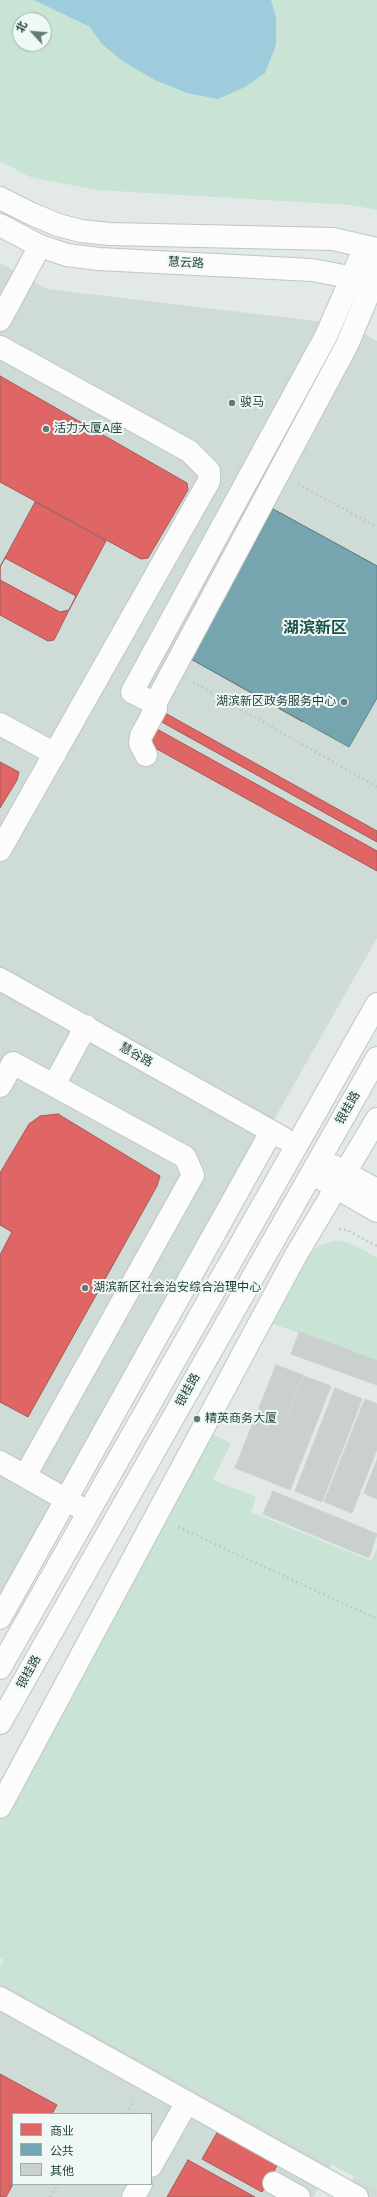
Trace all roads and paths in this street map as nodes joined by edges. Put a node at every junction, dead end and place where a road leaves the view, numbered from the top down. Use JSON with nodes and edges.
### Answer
{"nodes":[{"id":1,"x":0,"y":198,"type":"edge"},
{"id":2,"x":0,"y":225,"type":"edge"},
{"id":3,"x":40,"y":246,"type":"junction"},
{"id":4,"x":371,"y":248,"type":"edge"},
{"id":5,"x":352,"y":276,"type":"junction"},
{"id":6,"x":375,"y":283,"type":"edge"},
{"id":7,"x":0,"y":320,"type":"edge"},
{"id":8,"x":0,"y":347,"type":"edge"},
{"id":9,"x":279,"y":473,"type":"junction"},
{"id":10,"x":377,"y":527,"type":"edge"},
{"id":11,"x":173,"y":670,"type":"junction"},
{"id":12,"x":155,"y":704,"type":"junction"},
{"id":13,"x":0,"y":724,"type":"edge"},
{"id":14,"x":55,"y":754,"type":"junction"},
{"id":15,"x":146,"y":755,"type":"dead end"},
{"id":16,"x":377,"y":787,"type":"edge"},
{"id":17,"x":0,"y":850,"type":"edge"},
{"id":18,"x":0,"y":979,"type":"edge"},
{"id":19,"x":377,"y":1004,"type":"edge"},
{"id":20,"x":86,"y":1026,"type":"junction"},
{"id":21,"x":377,"y":1058,"type":"edge"},
{"id":22,"x":2,"y":1076,"type":"edge"},
{"id":23,"x":54,"y":1085,"type":"junction"},
{"id":24,"x":377,"y":1119,"type":"edge"},
{"id":25,"x":271,"y":1132,"type":"junction"},
{"id":26,"x":293,"y":1153,"type":"junction"},
{"id":27,"x":315,"y":1166,"type":"junction"},
{"id":28,"x":340,"y":1180,"type":"junction"},
{"id":29,"x":377,"y":1190,"type":"edge"},
{"id":30,"x":377,"y":1211,"type":"edge"},
{"id":31,"x":0,"y":1462,"type":"edge"},
{"id":32,"x":25,"y":1476,"type":"junction"},
{"id":33,"x":66,"y":1500,"type":"junction"},
{"id":34,"x":88,"y":1512,"type":"junction"},
{"id":35,"x":157,"y":1517,"type":"junction"},
{"id":36,"x":0,"y":1618,"type":"edge"},
{"id":37,"x":377,"y":1619,"type":"edge"},
{"id":38,"x":0,"y":1668,"type":"edge"},
{"id":39,"x":0,"y":1723,"type":"edge"},
{"id":40,"x":0,"y":1807,"type":"edge"},
{"id":41,"x":0,"y":1998,"type":"edge"},
{"id":42,"x":187,"y":2102,"type":"junction"},
{"id":43,"x":152,"y":2164,"type":"edge"},
{"id":44,"x":274,"y":2183,"type":"dead end"},
{"id":45,"x":57,"y":2185,"type":"edge"},
{"id":46,"x":140,"y":2185,"type":"edge"},
{"id":47,"x":329,"y":2190,"type":"edge"},
{"id":48,"x":50,"y":2197,"type":"edge"},
{"id":49,"x":133,"y":2197,"type":"edge"},
{"id":50,"x":299,"y":2197,"type":"edge"},
{"id":51,"x":357,"y":2197,"type":"edge"}],
"edges":[{"from":1,"to":4,"type":"street"},
{"from":2,"to":3,"type":"street","name":"慧云路"},
{"from":3,"to":5,"type":"street","name":"慧云路"},
{"from":3,"to":7,"type":"street"},
{"from":4,"to":5,"type":"street"},
{"from":4,"to":6,"type":"street"},
{"from":5,"to":6,"type":"street","name":"慧云路"},
{"from":5,"to":12,"type":"street"},
{"from":6,"to":9,"type":"street"},
{"from":8,"to":14,"type":"street"},
{"from":9,"to":10,"type":"path"},
{"from":9,"to":11,"type":"street"},
{"from":11,"to":12,"type":"street"},
{"from":11,"to":16,"type":"path"},
{"from":12,"to":15,"type":"street"},
{"from":13,"to":14,"type":"street"},
{"from":14,"to":17,"type":"street"},
{"from":18,"to":20,"type":"street","name":"慧谷路"},
{"from":19,"to":26,"type":"street"},
{"from":20,"to":23,"type":"street"},
{"from":20,"to":25,"type":"street","name":"慧谷路"},
{"from":21,"to":27,"type":"street","name":"银桂路"},
{"from":22,"to":23,"type":"street"},
{"from":23,"to":32,"type":"street"},
{"from":24,"to":28,"type":"street"},
{"from":25,"to":26,"type":"street","name":"慧谷路"},
{"from":25,"to":33,"type":"street"},
{"from":26,"to":27,"type":"street","name":"慧谷路"},
{"from":26,"to":34,"type":"street"},
{"from":27,"to":28,"type":"street","name":"慧谷路"},
{"from":27,"to":39,"type":"street","name":"银桂路"},
{"from":28,"to":29,"type":"street","name":"慧谷路"},
{"from":28,"to":30,"type":"street","name":"慧谷路"},
{"from":28,"to":35,"type":"street"},
{"from":31,"to":32,"type":"street"},
{"from":32,"to":33,"type":"street"},
{"from":33,"to":34,"type":"street"},
{"from":33,"to":36,"type":"street"},
{"from":34,"to":38,"type":"street"},
{"from":35,"to":37,"type":"path"},
{"from":35,"to":40,"type":"street"},
{"from":41,"to":42,"type":"street"},
{"from":42,"to":43,"type":"street"},
{"from":42,"to":47,"type":"street"},
{"from":44,"to":50,"type":"street"},
{"from":45,"to":48,"type":"path"},
{"from":46,"to":49,"type":"street"},
{"from":47,"to":51,"type":"street"}]}
